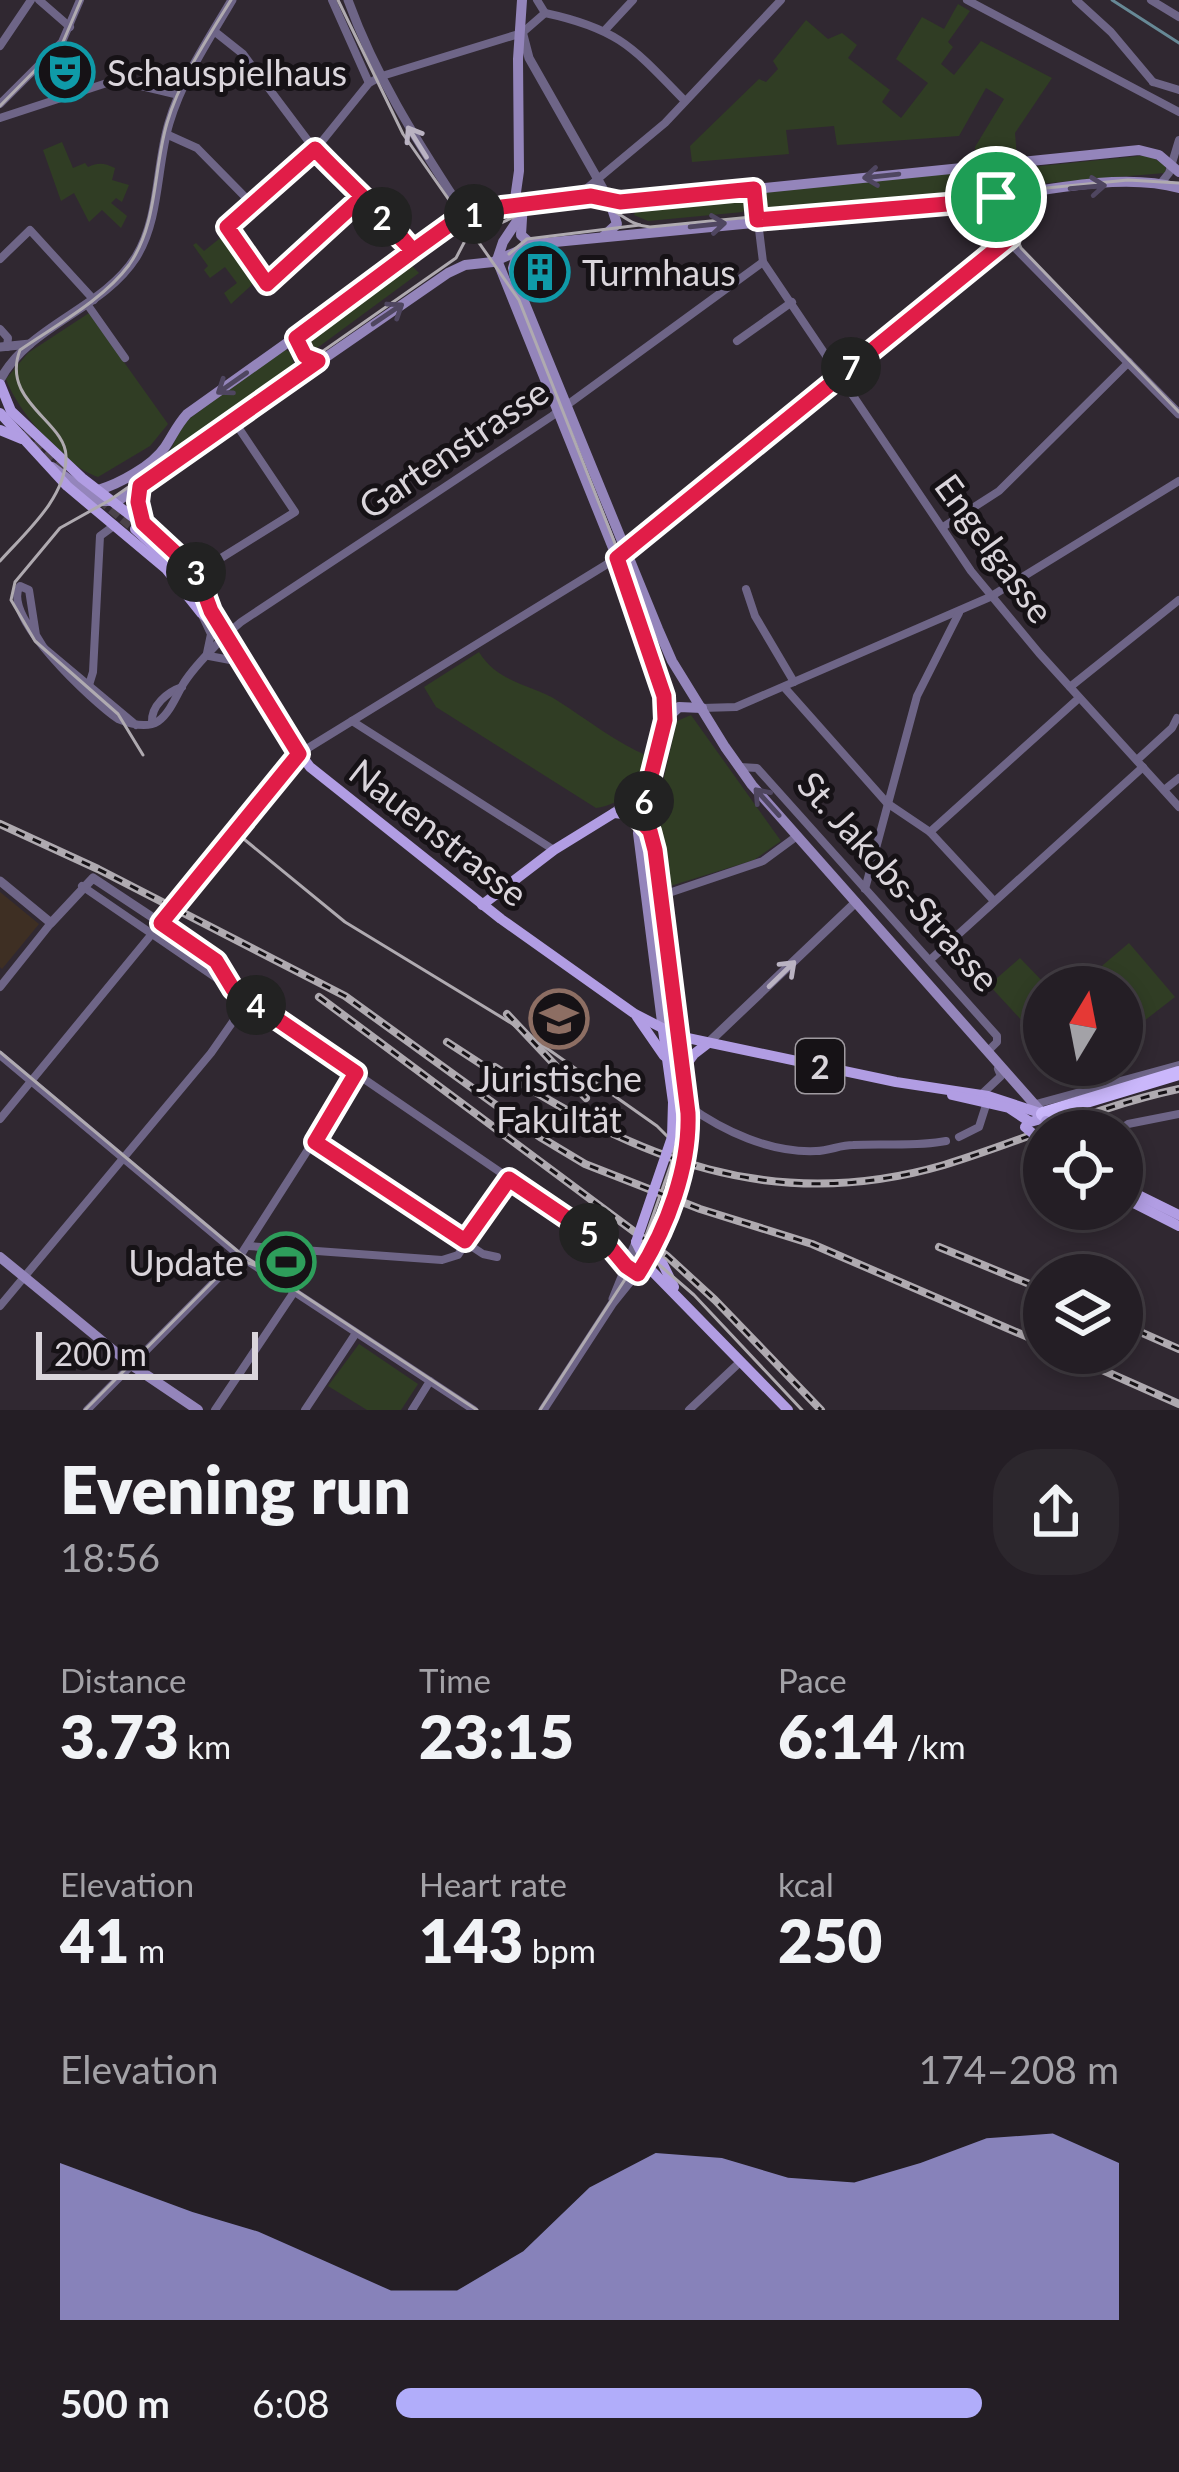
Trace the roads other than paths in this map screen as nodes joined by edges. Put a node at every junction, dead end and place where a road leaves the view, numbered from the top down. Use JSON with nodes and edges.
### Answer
{"nodes":[{"id":1,"x":35,"y":0,"type":"edge"},
{"id":2,"x":80,"y":0,"type":"edge"},
{"id":3,"x":234,"y":0,"type":"edge"},
{"id":4,"x":332,"y":0,"type":"edge"},
{"id":5,"x":348,"y":0,"type":"edge"},
{"id":6,"x":522,"y":0,"type":"edge"},
{"id":7,"x":537,"y":0,"type":"edge"},
{"id":8,"x":633,"y":0,"type":"edge"},
{"id":9,"x":781,"y":0,"type":"edge"},
{"id":10,"x":967,"y":0,"type":"edge"},
{"id":11,"x":1076,"y":0,"type":"edge"},
{"id":12,"x":1151,"y":0,"type":"edge"},
{"id":13,"x":545,"y":14,"type":"junction"},
{"id":14,"x":1179,"y":17,"type":"edge"},
{"id":15,"x":70,"y":27,"type":"junction"},
{"id":16,"x":606,"y":29,"type":"junction"},
{"id":17,"x":214,"y":31,"type":"junction"},
{"id":18,"x":522,"y":33,"type":"junction"},
{"id":19,"x":0,"y":46,"type":"edge"},
{"id":20,"x":541,"y":78,"type":"junction"},
{"id":21,"x":375,"y":80,"type":"junction"},
{"id":22,"x":1153,"y":82,"type":"junction"},
{"id":23,"x":520,"y":86,"type":"junction"},
{"id":24,"x":1179,"y":90,"type":"edge"},
{"id":25,"x":1146,"y":94,"type":"junction"},
{"id":26,"x":179,"y":95,"type":"junction"},
{"id":27,"x":685,"y":101,"type":"junction"},
{"id":28,"x":0,"y":104,"type":"edge"},
{"id":29,"x":1179,"y":112,"type":"edge"},
{"id":30,"x":0,"y":118,"type":"edge"},
{"id":31,"x":166,"y":134,"type":"junction"},
{"id":32,"x":315,"y":149,"type":"junction"},
{"id":33,"x":1174,"y":156,"type":"edge"},
{"id":34,"x":998,"y":164,"type":"junction"},
{"id":35,"x":597,"y":178,"type":"junction"},
{"id":36,"x":1161,"y":183,"type":"junction"},
{"id":37,"x":1179,"y":188,"type":"edge"},
{"id":38,"x":754,"y":189,"type":"junction"},
{"id":39,"x":1001,"y":192,"type":"junction"},
{"id":40,"x":361,"y":198,"type":"junction"},
{"id":41,"x":573,"y":200,"type":"junction"},
{"id":42,"x":609,"y":200,"type":"junction"},
{"id":43,"x":253,"y":205,"type":"junction"},
{"id":44,"x":520,"y":208,"type":"junction"},
{"id":45,"x":473,"y":214,"type":"junction"},
{"id":46,"x":757,"y":220,"type":"junction"},
{"id":47,"x":600,"y":238,"type":"junction"},
{"id":48,"x":1010,"y":238,"type":"junction"},
{"id":49,"x":534,"y":244,"type":"junction"},
{"id":50,"x":520,"y":249,"type":"junction"},
{"id":51,"x":413,"y":251,"type":"junction"},
{"id":52,"x":0,"y":260,"type":"edge"},
{"id":53,"x":497,"y":260,"type":"junction"},
{"id":54,"x":763,"y":262,"type":"junction"},
{"id":55,"x":90,"y":302,"type":"junction"},
{"id":56,"x":792,"y":302,"type":"junction"},
{"id":57,"x":0,"y":328,"type":"edge"},
{"id":58,"x":296,"y":338,"type":"junction"},
{"id":59,"x":737,"y":341,"type":"dead end"},
{"id":60,"x":30,"y":344,"type":"junction"},
{"id":61,"x":2,"y":350,"type":"edge"},
{"id":62,"x":17,"y":356,"type":"junction"},
{"id":63,"x":125,"y":358,"type":"dead end"},
{"id":64,"x":318,"y":361,"type":"junction"},
{"id":65,"x":1129,"y":362,"type":"junction"},
{"id":66,"x":842,"y":375,"type":"junction"},
{"id":67,"x":0,"y":382,"type":"edge"},
{"id":68,"x":563,"y":408,"type":"junction"},
{"id":69,"x":1179,"y":414,"type":"edge"},
{"id":70,"x":2,"y":416,"type":"edge"},
{"id":71,"x":234,"y":420,"type":"junction"},
{"id":72,"x":52,"y":467,"type":"junction"},
{"id":73,"x":1179,"y":481,"type":"edge"},
{"id":74,"x":140,"y":486,"type":"junction"},
{"id":75,"x":98,"y":490,"type":"junction"},
{"id":76,"x":114,"y":503,"type":"junction"},
{"id":77,"x":115,"y":525,"type":"junction"},
{"id":78,"x":139,"y":526,"type":"junction"},
{"id":79,"x":943,"y":526,"type":"junction"},
{"id":80,"x":621,"y":554,"type":"junction"},
{"id":81,"x":197,"y":573,"type":"junction"},
{"id":82,"x":746,"y":590,"type":"dead end"},
{"id":83,"x":990,"y":597,"type":"junction"},
{"id":84,"x":1179,"y":600,"type":"edge"},
{"id":85,"x":8,"y":609,"type":"dead end"},
{"id":86,"x":960,"y":611,"type":"junction"},
{"id":87,"x":206,"y":612,"type":"junction"},
{"id":88,"x":226,"y":634,"type":"junction"},
{"id":89,"x":23,"y":639,"type":"dead end"},
{"id":90,"x":206,"y":658,"type":"junction"},
{"id":91,"x":243,"y":663,"type":"junction"},
{"id":92,"x":789,"y":684,"type":"junction"},
{"id":93,"x":88,"y":685,"type":"junction"},
{"id":94,"x":1070,"y":687,"type":"junction"},
{"id":95,"x":1079,"y":698,"type":"junction"},
{"id":96,"x":703,"y":708,"type":"junction"},
{"id":97,"x":1177,"y":718,"type":"edge"},
{"id":98,"x":665,"y":720,"type":"junction"},
{"id":99,"x":352,"y":721,"type":"junction"},
{"id":100,"x":136,"y":725,"type":"junction"},
{"id":101,"x":299,"y":754,"type":"junction"},
{"id":102,"x":1140,"y":763,"type":"junction"},
{"id":103,"x":739,"y":768,"type":"junction"},
{"id":104,"x":1179,"y":778,"type":"edge"},
{"id":105,"x":647,"y":788,"type":"junction"},
{"id":106,"x":1164,"y":790,"type":"junction"},
{"id":107,"x":887,"y":803,"type":"junction"},
{"id":108,"x":1179,"y":807,"type":"edge"},
{"id":109,"x":614,"y":813,"type":"junction"},
{"id":110,"x":640,"y":820,"type":"junction"},
{"id":111,"x":930,"y":832,"type":"junction"},
{"id":112,"x":797,"y":836,"type":"junction"},
{"id":113,"x":554,"y":850,"type":"junction"},
{"id":114,"x":0,"y":881,"type":"edge"},
{"id":115,"x":82,"y":886,"type":"junction"},
{"id":116,"x":866,"y":890,"type":"junction"},
{"id":117,"x":660,"y":896,"type":"junction"},
{"id":118,"x":994,"y":901,"type":"junction"},
{"id":119,"x":856,"y":902,"type":"junction"},
{"id":120,"x":482,"y":905,"type":"junction"},
{"id":121,"x":51,"y":923,"type":"junction"},
{"id":122,"x":161,"y":923,"type":"junction"},
{"id":123,"x":151,"y":935,"type":"junction"},
{"id":124,"x":930,"y":960,"type":"junction"},
{"id":125,"x":0,"y":987,"type":"edge"},
{"id":126,"x":233,"y":989,"type":"junction"},
{"id":127,"x":248,"y":1000,"type":"junction"},
{"id":128,"x":635,"y":1014,"type":"junction"},
{"id":129,"x":663,"y":1030,"type":"junction"},
{"id":130,"x":678,"y":1036,"type":"junction"},
{"id":131,"x":978,"y":1040,"type":"junction"},
{"id":132,"x":707,"y":1044,"type":"junction"},
{"id":133,"x":989,"y":1050,"type":"junction"},
{"id":134,"x":0,"y":1055,"type":"edge"},
{"id":135,"x":683,"y":1069,"type":"junction"},
{"id":136,"x":1179,"y":1069,"type":"edge"},
{"id":137,"x":669,"y":1072,"type":"junction"},
{"id":138,"x":356,"y":1073,"type":"junction"},
{"id":139,"x":32,"y":1082,"type":"junction"},
{"id":140,"x":990,"y":1096,"type":"junction"},
{"id":141,"x":687,"y":1105,"type":"junction"},
{"id":142,"x":1026,"y":1110,"type":"edge"},
{"id":143,"x":1037,"y":1110,"type":"edge"},
{"id":144,"x":1038,"y":1110,"type":"edge"},
{"id":145,"x":1062,"y":1110,"type":"edge"},
{"id":146,"x":1064,"y":1110,"type":"edge"},
{"id":147,"x":1179,"y":1114,"type":"edge"},
{"id":148,"x":0,"y":1119,"type":"edge"},
{"id":149,"x":1143,"y":1121,"type":"edge"},
{"id":150,"x":1023,"y":1125,"type":"edge"},
{"id":151,"x":959,"y":1137,"type":"dead end"},
{"id":152,"x":946,"y":1141,"type":"dead end"},
{"id":153,"x":315,"y":1142,"type":"junction"},
{"id":154,"x":124,"y":1160,"type":"junction"},
{"id":155,"x":509,"y":1179,"type":"junction"},
{"id":156,"x":1143,"y":1197,"type":"edge"},
{"id":157,"x":1143,"y":1208,"type":"edge"},
{"id":158,"x":1179,"y":1215,"type":"edge"},
{"id":159,"x":1179,"y":1226,"type":"edge"},
{"id":160,"x":465,"y":1241,"type":"junction"},
{"id":161,"x":636,"y":1242,"type":"junction"},
{"id":162,"x":248,"y":1246,"type":"junction"},
{"id":163,"x":656,"y":1246,"type":"junction"},
{"id":164,"x":611,"y":1248,"type":"junction"},
{"id":165,"x":240,"y":1256,"type":"junction"},
{"id":166,"x":0,"y":1257,"type":"edge"},
{"id":167,"x":497,"y":1257,"type":"dead end"},
{"id":168,"x":626,"y":1266,"type":"junction"},
{"id":169,"x":642,"y":1268,"type":"junction"},
{"id":170,"x":24,"y":1277,"type":"junction"},
{"id":171,"x":294,"y":1292,"type":"junction"},
{"id":172,"x":682,"y":1300,"type":"junction"},
{"id":173,"x":612,"y":1304,"type":"junction"},
{"id":174,"x":0,"y":1306,"type":"edge"},
{"id":175,"x":356,"y":1333,"type":"junction"},
{"id":176,"x":740,"y":1362,"type":"junction"},
{"id":177,"x":131,"y":1365,"type":"junction"},
{"id":178,"x":430,"y":1381,"type":"junction"},
{"id":179,"x":87,"y":1410,"type":"edge"},
{"id":180,"x":198,"y":1410,"type":"edge"},
{"id":181,"x":214,"y":1410,"type":"edge"},
{"id":182,"x":305,"y":1410,"type":"edge"},
{"id":183,"x":412,"y":1410,"type":"edge"},
{"id":184,"x":474,"y":1410,"type":"edge"},
{"id":185,"x":543,"y":1410,"type":"edge"},
{"id":186,"x":688,"y":1410,"type":"edge"},
{"id":187,"x":788,"y":1410,"type":"edge"}],
"edges":[{"from":1,"to":15,"type":"street"},
{"from":1,"to":19,"type":"street"},
{"from":2,"to":15,"type":"street"},
{"from":3,"to":17,"type":"street"},
{"from":4,"to":21,"type":"street"},
{"from":5,"to":21,"type":"street"},
{"from":6,"to":18,"type":"main road"},
{"from":7,"to":13,"type":"street"},
{"from":8,"to":16,"type":"street"},
{"from":9,"to":27,"type":"street"},
{"from":10,"to":25,"type":"street"},
{"from":11,"to":22,"type":"street"},
{"from":12,"to":14,"type":"street"},
{"from":13,"to":16,"type":"street"},
{"from":13,"to":18,"type":"street"},
{"from":15,"to":28,"type":"street"},
{"from":16,"to":27,"type":"street"},
{"from":17,"to":26,"type":"street"},
{"from":17,"to":32,"type":"street"},
{"from":18,"to":20,"type":"street"},
{"from":18,"to":21,"type":"street"},
{"from":18,"to":23,"type":"main road"},
{"from":20,"to":23,"type":"street"},
{"from":20,"to":35,"type":"street"},
{"from":21,"to":32,"type":"street"},
{"from":45,"to":21,"type":"street","one_way":true},
{"from":22,"to":24,"type":"street"},
{"from":22,"to":25,"type":"street"},
{"from":23,"to":44,"type":"main road"},
{"from":25,"to":29,"type":"street"},
{"from":26,"to":30,"type":"street"},
{"from":26,"to":31,"type":"street"},
{"from":27,"to":35,"type":"street"},
{"from":31,"to":43,"type":"street"},
{"from":31,"to":55,"type":"street"},
{"from":32,"to":40,"type":"street"},
{"from":32,"to":43,"type":"street"},
{"from":33,"to":34,"type":"main road"},
{"from":33,"to":36,"type":"street"},
{"from":34,"to":38,"type":"main road","one_way":true},
{"from":34,"to":39,"type":"street"},
{"from":35,"to":41,"type":"street"},
{"from":35,"to":42,"type":"street"},
{"from":36,"to":37,"type":"main road"},
{"from":39,"to":36,"type":"main road","one_way":true},
{"from":38,"to":42,"type":"main road"},
{"from":38,"to":46,"type":"street","name":"Engelgasse"},
{"from":39,"to":46,"type":"main road"},
{"from":39,"to":48,"type":"street"},
{"from":40,"to":43,"type":"street"},
{"from":40,"to":51,"type":"street"},
{"from":41,"to":42,"type":"main road"},
{"from":41,"to":44,"type":"main road"},
{"from":42,"to":47,"type":"main road"},
{"from":44,"to":45,"type":"main road"},
{"from":44,"to":49,"type":"main road"},
{"from":44,"to":53,"type":"main road"},
{"from":45,"to":51,"type":"main road"},
{"from":47,"to":46,"type":"main road","one_way":true},
{"from":46,"to":54,"type":"street","name":"Engelgasse"},
{"from":47,"to":49,"type":"main road"},
{"from":48,"to":65,"type":"street"},
{"from":48,"to":66,"type":"street"},
{"from":49,"to":50,"type":"main road"},
{"from":50,"to":53,"type":"main road"},
{"from":50,"to":68,"type":"main road","name":"St. Jakobs-Strasse"},
{"from":51,"to":58,"type":"main road"},
{"from":52,"to":55,"type":"street"},
{"from":64,"to":53,"type":"main road","one_way":true},
{"from":53,"to":68,"type":"main road","name":"St. Jakobs-Strasse"},
{"from":54,"to":56,"type":"street","name":"Engelgasse"},
{"from":54,"to":68,"type":"street","name":"Gartenstrasse"},
{"from":55,"to":60,"type":"street"},
{"from":55,"to":63,"type":"street"},
{"from":56,"to":59,"type":"street"},
{"from":56,"to":66,"type":"street","name":"Engelgasse"},
{"from":57,"to":61,"type":"street"},
{"from":58,"to":64,"type":"main road"},
{"from":58,"to":75,"type":"main road","one_way":true},
{"from":60,"to":61,"type":"street"},
{"from":60,"to":62,"type":"street"},
{"from":61,"to":62,"type":"street"},
{"from":62,"to":67,"type":"street"},
{"from":64,"to":71,"type":"main road"},
{"from":65,"to":69,"type":"street"},
{"from":65,"to":79,"type":"street"},
{"from":66,"to":79,"type":"street","name":"Engelgasse"},
{"from":66,"to":80,"type":"street"},
{"from":67,"to":70,"type":"main road","number":"2"},
{"from":68,"to":80,"type":"main road","name":"St. Jakobs-Strasse"},
{"from":68,"to":88,"type":"street","name":"Gartenstrasse"},
{"from":70,"to":72,"type":"main road","number":"2"},
{"from":70,"to":75,"type":"main road","number":"2"},
{"from":71,"to":74,"type":"main road"},
{"from":71,"to":81,"type":"street"},
{"from":72,"to":76,"type":"main road"},
{"from":72,"to":77,"type":"main road","number":"2"},
{"from":73,"to":83,"type":"street"},
{"from":74,"to":76,"type":"main road"},
{"from":74,"to":78,"type":"main road"},
{"from":75,"to":76,"type":"main road","number":"2"},
{"from":76,"to":78,"type":"main road","name":"Nauenstrasse","number":"2"},
{"from":77,"to":87,"type":"main road","name":"Nauenstrasse","number":"2"},
{"from":77,"to":93,"type":"street"},
{"from":78,"to":81,"type":"main road","name":"Nauenstrasse","number":"2"},
{"from":78,"to":87,"type":"main road"},
{"from":79,"to":83,"type":"street","name":"Engelgasse"},
{"from":80,"to":96,"type":"main road","name":"St. Jakobs-Strasse"},
{"from":80,"to":98,"type":"main road","name":"St. Jakobs-Strasse"},
{"from":80,"to":99,"type":"street"},
{"from":81,"to":87,"type":"main road","name":"Nauenstrasse","number":"2"},
{"from":82,"to":92,"type":"street"},
{"from":83,"to":86,"type":"street"},
{"from":83,"to":94,"type":"street","name":"Engelgasse"},
{"from":84,"to":94,"type":"street"},
{"from":85,"to":93,"type":"street"},
{"from":86,"to":92,"type":"street"},
{"from":86,"to":107,"type":"street"},
{"from":87,"to":88,"type":"main road","name":"Nauenstrasse","number":"2"},
{"from":87,"to":90,"type":"street"},
{"from":88,"to":90,"type":"street","name":"Gartenstrasse"},
{"from":88,"to":91,"type":"main road","name":"Nauenstrasse","number":"2"},
{"from":89,"to":100,"type":"street"},
{"from":90,"to":91,"type":"street"},
{"from":90,"to":100,"type":"street","name":"Gartenstrasse"},
{"from":91,"to":101,"type":"main road","name":"Nauenstrasse","number":"2"},
{"from":92,"to":96,"type":"street"},
{"from":92,"to":107,"type":"street"},
{"from":93,"to":100,"type":"street"},
{"from":94,"to":95,"type":"street","name":"Engelgasse"},
{"from":95,"to":102,"type":"street","name":"Engelgasse"},
{"from":95,"to":111,"type":"street"},
{"from":96,"to":98,"type":"main road"},
{"from":96,"to":103,"type":"main road","name":"St. Jakobs-Strasse"},
{"from":97,"to":102,"type":"street"},
{"from":98,"to":105,"type":"main road"},
{"from":99,"to":101,"type":"street"},
{"from":99,"to":113,"type":"street"},
{"from":101,"to":120,"type":"main road","name":"Nauenstrasse","number":"2"},
{"from":101,"to":122,"type":"street","bridge":true},
{"from":102,"to":106,"type":"street","name":"Engelgasse"},
{"from":102,"to":118,"type":"street"},
{"from":112,"to":103,"type":"main road","name":"St. Jakobs-Strasse","one_way":true},
{"from":103,"to":116,"type":"street","name":"St. Jakobs-Strasse"},
{"from":104,"to":106,"type":"street"},
{"from":105,"to":109,"type":"main road"},
{"from":105,"to":110,"type":"main road"},
{"from":106,"to":108,"type":"street","name":"Engelgasse"},
{"from":107,"to":111,"type":"street"},
{"from":107,"to":116,"type":"street"},
{"from":109,"to":110,"type":"main road"},
{"from":109,"to":113,"type":"main road"},
{"from":110,"to":117,"type":"main road"},
{"from":110,"to":129,"type":"main road"},
{"from":111,"to":118,"type":"street"},
{"from":112,"to":117,"type":"street"},
{"from":112,"to":119,"type":"main road","name":"St. Jakobs-Strasse"},
{"from":113,"to":120,"type":"main road"},
{"from":114,"to":121,"type":"street"},
{"from":115,"to":121,"type":"street"},
{"from":115,"to":122,"type":"street"},
{"from":115,"to":123,"type":"street"},
{"from":116,"to":124,"type":"street","name":"St. Jakobs-Strasse"},
{"from":117,"to":130,"type":"main road"},
{"from":118,"to":124,"type":"street"},
{"from":119,"to":131,"type":"main road","name":"St. Jakobs-Strasse"},
{"from":132,"to":119,"type":"street","one_way":true},
{"from":120,"to":128,"type":"main road","name":"Nauenstrasse","number":"2"},
{"from":121,"to":125,"type":"street"},
{"from":122,"to":126,"type":"street"},
{"from":123,"to":126,"type":"street"},
{"from":123,"to":139,"type":"street"},
{"from":124,"to":133,"type":"street","name":"St. Jakobs-Strasse"},
{"from":126,"to":127,"type":"street"},
{"from":127,"to":138,"type":"street"},
{"from":127,"to":154,"type":"street"},
{"from":128,"to":129,"type":"main road","name":"Nauenstrasse","number":"2"},
{"from":128,"to":137,"type":"main road"},
{"from":129,"to":130,"type":"main road","number":"2"},
{"from":129,"to":137,"type":"main road"},
{"from":130,"to":132,"type":"main road","number":"2"},
{"from":130,"to":135,"type":"main road"},
{"from":131,"to":133,"type":"main road","name":"St. Jakobs-Strasse"},
{"from":131,"to":140,"type":"street","name":"St. Jakobs-Strasse"},
{"from":132,"to":135,"type":"main road"},
{"from":132,"to":140,"type":"main road","number":"2"},
{"from":133,"to":144,"type":"main road","name":"St. Jakobs-Strasse"},
{"from":134,"to":139,"type":"street"},
{"from":135,"to":141,"type":"main road"},
{"from":136,"to":145,"type":"highway"},
{"from":136,"to":146,"type":"street"},
{"from":137,"to":161,"type":"main road","bridge":true},
{"from":138,"to":153,"type":"street"},
{"from":138,"to":155,"type":"street"},
{"from":139,"to":148,"type":"street"},
{"from":139,"to":154,"type":"street"},
{"from":140,"to":142,"type":"main road"},
{"from":140,"to":143,"type":"street"},
{"from":140,"to":150,"type":"main road","bridge":true},
{"from":140,"to":151,"type":"street"},
{"from":141,"to":152,"type":"street"},
{"from":141,"to":163,"type":"main road","bridge":true},
{"from":147,"to":149,"type":"street"},
{"from":153,"to":160,"type":"street"},
{"from":153,"to":162,"type":"street"},
{"from":154,"to":165,"type":"street"},
{"from":154,"to":170,"type":"street"},
{"from":155,"to":160,"type":"street"},
{"from":155,"to":164,"type":"street"},
{"from":156,"to":158,"type":"main road"},
{"from":157,"to":159,"type":"main road"},
{"from":160,"to":162,"type":"street"},
{"from":160,"to":167,"type":"street"},
{"from":161,"to":164,"type":"street"},
{"from":161,"to":168,"type":"street"},
{"from":161,"to":169,"type":"main road"},
{"from":162,"to":165,"type":"street"},
{"from":163,"to":169,"type":"main road"},
{"from":163,"to":172,"type":"main road"},
{"from":164,"to":168,"type":"street"},
{"from":165,"to":171,"type":"street"},
{"from":165,"to":177,"type":"street"},
{"from":166,"to":170,"type":"main road"},
{"from":168,"to":169,"type":"street"},
{"from":168,"to":173,"type":"street"},
{"from":169,"to":172,"type":"main road"},
{"from":169,"to":173,"type":"street"},
{"from":170,"to":174,"type":"street"},
{"from":170,"to":177,"type":"main road"},
{"from":171,"to":175,"type":"street"},
{"from":171,"to":181,"type":"street"},
{"from":172,"to":176,"type":"main road"},
{"from":173,"to":185,"type":"street"},
{"from":175,"to":178,"type":"street"},
{"from":175,"to":182,"type":"street"},
{"from":176,"to":186,"type":"street"},
{"from":176,"to":187,"type":"main road"},
{"from":177,"to":179,"type":"street"},
{"from":177,"to":180,"type":"main road"},
{"from":178,"to":183,"type":"street"},
{"from":178,"to":184,"type":"street"}]}
